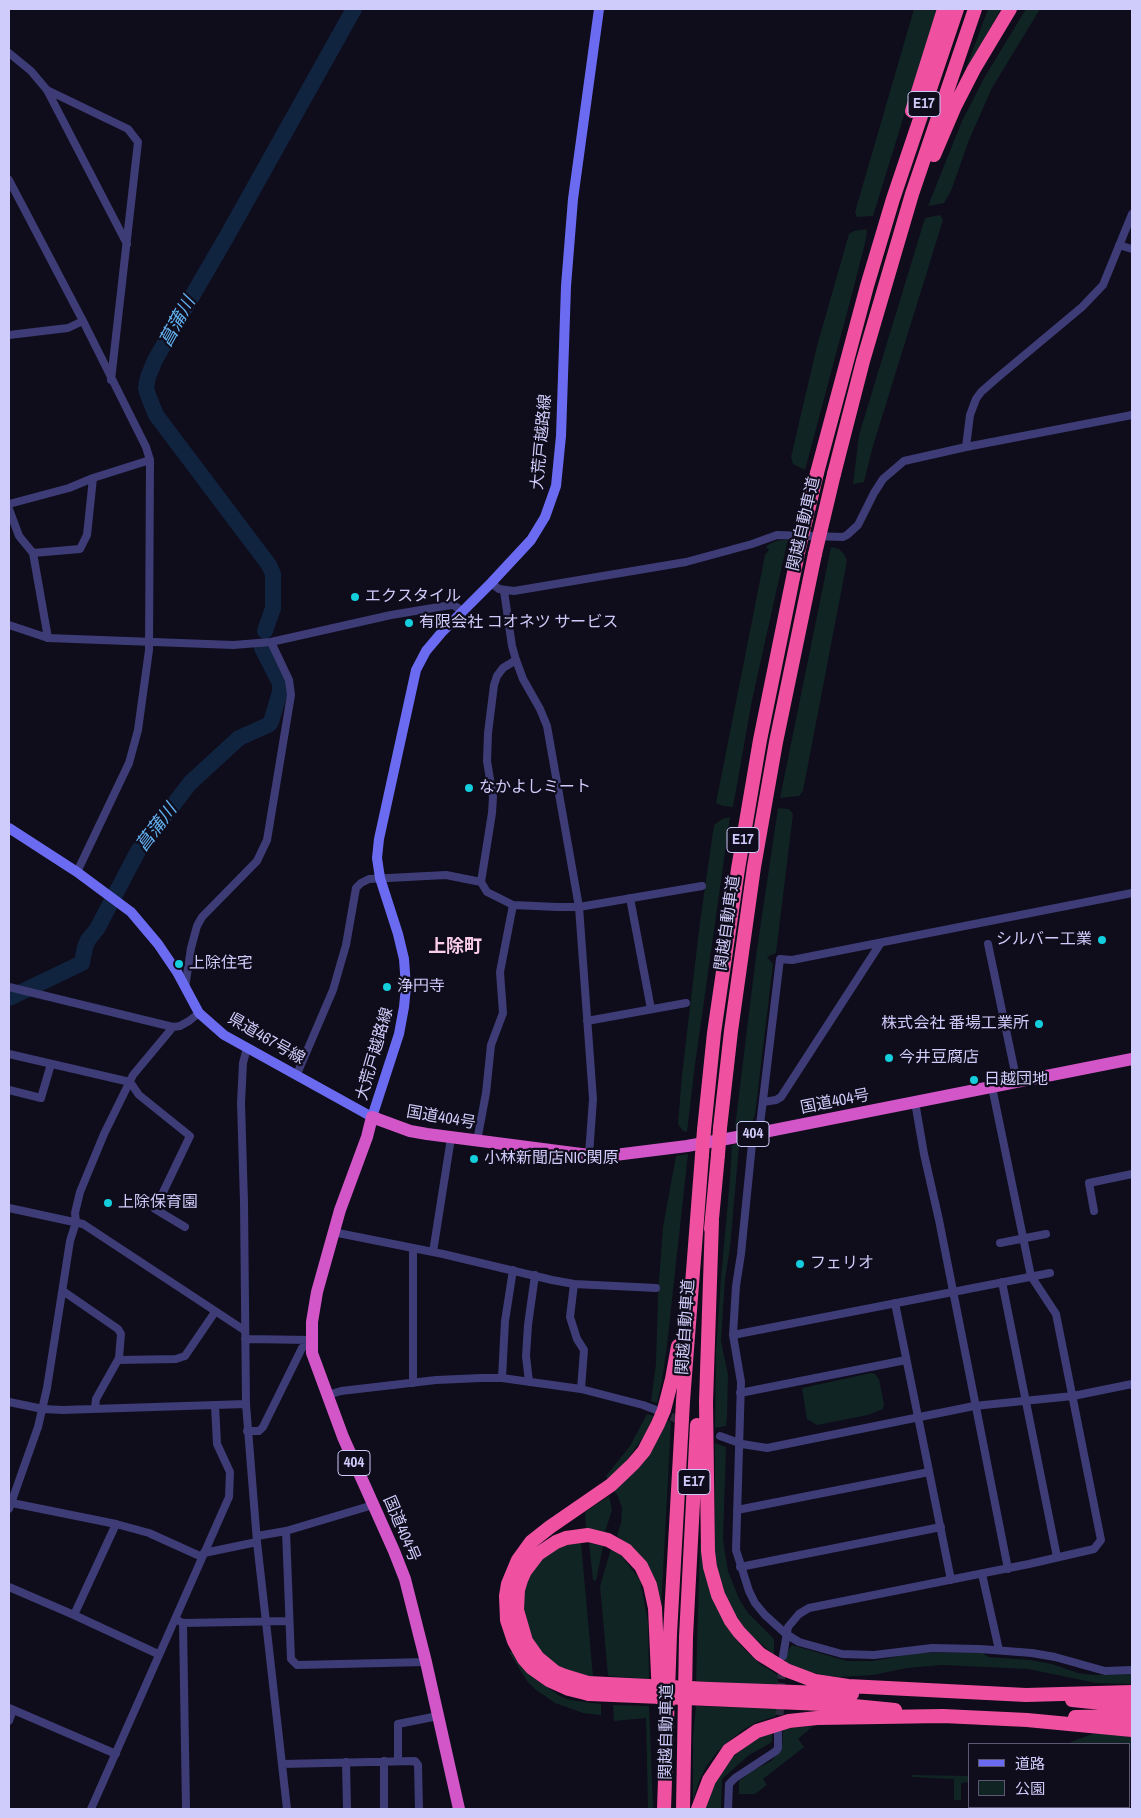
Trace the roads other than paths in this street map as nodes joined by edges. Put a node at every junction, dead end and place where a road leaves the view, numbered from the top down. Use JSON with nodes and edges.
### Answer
{"nodes":[{"id":1,"x":599,"y":9,"type":"edge"},
{"id":2,"x":944,"y":9,"type":"edge"},
{"id":3,"x":957,"y":9,"type":"edge"},
{"id":4,"x":975,"y":9,"type":"edge"},
{"id":5,"x":1010,"y":9,"type":"edge"},
{"id":6,"x":9,"y":53,"type":"edge"},
{"id":7,"x":47,"y":90,"type":"junction"},
{"id":8,"x":9,"y":180,"type":"edge"},
{"id":9,"x":916,"y":195,"type":"junction"},
{"id":10,"x":890,"y":198,"type":"junction"},
{"id":11,"x":1132,"y":214,"type":"edge"},
{"id":12,"x":127,"y":244,"type":"junction"},
{"id":13,"x":1119,"y":245,"type":"junction"},
{"id":14,"x":1132,"y":249,"type":"edge"},
{"id":15,"x":83,"y":321,"type":"junction"},
{"id":16,"x":9,"y":335,"type":"edge"},
{"id":17,"x":111,"y":380,"type":"junction"},
{"id":18,"x":1132,"y":415,"type":"edge"},
{"id":19,"x":966,"y":447,"type":"junction"},
{"id":20,"x":150,"y":460,"type":"junction"},
{"id":21,"x":93,"y":478,"type":"junction"},
{"id":22,"x":9,"y":504,"type":"edge"},
{"id":23,"x":9,"y":509,"type":"edge"},
{"id":24,"x":32,"y":553,"type":"junction"},
{"id":25,"x":492,"y":583,"type":"junction"},
{"id":26,"x":504,"y":591,"type":"junction"},
{"id":27,"x":463,"y":611,"type":"junction"},
{"id":28,"x":9,"y":625,"type":"edge"},
{"id":29,"x":48,"y":638,"type":"junction"},
{"id":30,"x":270,"y":642,"type":"junction"},
{"id":31,"x":149,"y":643,"type":"junction"},
{"id":32,"x":516,"y":660,"type":"junction"},
{"id":33,"x":9,"y":828,"type":"edge"},
{"id":34,"x":77,"y":872,"type":"junction"},
{"id":35,"x":380,"y":878,"type":"junction"},
{"id":36,"x":481,"y":882,"type":"junction"},
{"id":37,"x":702,"y":886,"type":"dead end"},
{"id":38,"x":1132,"y":894,"type":"edge"},
{"id":39,"x":630,"y":898,"type":"junction"},
{"id":40,"x":513,"y":904,"type":"junction"},
{"id":41,"x":579,"y":906,"type":"junction"},
{"id":42,"x":880,"y":944,"type":"junction"},
{"id":43,"x":988,"y":944,"type":"dead end"},
{"id":44,"x":9,"y":987,"type":"edge"},
{"id":45,"x":185,"y":990,"type":"junction"},
{"id":46,"x":686,"y":1003,"type":"dead end"},
{"id":47,"x":651,"y":1009,"type":"junction"},
{"id":48,"x":199,"y":1013,"type":"junction"},
{"id":49,"x":587,"y":1021,"type":"junction"},
{"id":50,"x":173,"y":1027,"type":"junction"},
{"id":51,"x":247,"y":1048,"type":"junction"},
{"id":52,"x":9,"y":1054,"type":"edge"},
{"id":53,"x":1132,"y":1059,"type":"edge"},
{"id":54,"x":51,"y":1064,"type":"junction"},
{"id":55,"x":297,"y":1074,"type":"junction"},
{"id":56,"x":130,"y":1082,"type":"junction"},
{"id":57,"x":1017,"y":1082,"type":"junction"},
{"id":58,"x":992,"y":1087,"type":"junction"},
{"id":59,"x":9,"y":1090,"type":"edge"},
{"id":60,"x":763,"y":1102,"type":"junction"},
{"id":61,"x":915,"y":1102,"type":"junction"},
{"id":62,"x":372,"y":1117,"type":"junction"},
{"id":63,"x":756,"y":1134,"type":"junction"},
{"id":64,"x":451,"y":1138,"type":"junction"},
{"id":65,"x":477,"y":1142,"type":"junction"},
{"id":66,"x":589,"y":1155,"type":"junction"},
{"id":67,"x":702,"y":1155,"type":"junction"},
{"id":68,"x":1132,"y":1174,"type":"edge"},
{"id":69,"x":9,"y":1208,"type":"edge"},
{"id":70,"x":1094,"y":1211,"type":"dead end"},
{"id":71,"x":712,"y":1220,"type":"junction"},
{"id":72,"x":76,"y":1222,"type":"junction"},
{"id":73,"x":185,"y":1227,"type":"dead end"},
{"id":74,"x":333,"y":1232,"type":"junction"},
{"id":75,"x":1046,"y":1234,"type":"dead end"},
{"id":76,"x":1024,"y":1237,"type":"junction"},
{"id":77,"x":1000,"y":1243,"type":"dead end"},
{"id":78,"x":413,"y":1249,"type":"junction"},
{"id":79,"x":433,"y":1252,"type":"junction"},
{"id":80,"x":513,"y":1270,"type":"junction"},
{"id":81,"x":1050,"y":1272,"type":"dead end"},
{"id":82,"x":535,"y":1275,"type":"junction"},
{"id":83,"x":1032,"y":1276,"type":"junction"},
{"id":84,"x":1002,"y":1282,"type":"junction"},
{"id":85,"x":574,"y":1284,"type":"junction"},
{"id":86,"x":656,"y":1288,"type":"dead end"},
{"id":87,"x":63,"y":1291,"type":"junction"},
{"id":88,"x":952,"y":1291,"type":"junction"},
{"id":89,"x":895,"y":1303,"type":"junction"},
{"id":90,"x":215,"y":1312,"type":"junction"},
{"id":91,"x":244,"y":1330,"type":"junction"},
{"id":92,"x":733,"y":1335,"type":"junction"},
{"id":93,"x":245,"y":1339,"type":"junction"},
{"id":94,"x":311,"y":1340,"type":"junction"},
{"id":95,"x":118,"y":1360,"type":"junction"},
{"id":96,"x":906,"y":1360,"type":"junction"},
{"id":97,"x":502,"y":1378,"type":"junction"},
{"id":98,"x":529,"y":1382,"type":"junction"},
{"id":99,"x":414,"y":1383,"type":"junction"},
{"id":100,"x":1132,"y":1384,"type":"edge"},
{"id":101,"x":581,"y":1389,"type":"junction"},
{"id":102,"x":740,"y":1393,"type":"junction"},
{"id":103,"x":328,"y":1396,"type":"junction"},
{"id":104,"x":1073,"y":1396,"type":"junction"},
{"id":105,"x":1025,"y":1400,"type":"junction"},
{"id":106,"x":9,"y":1402,"type":"edge"},
{"id":107,"x":246,"y":1404,"type":"junction"},
{"id":108,"x":215,"y":1405,"type":"junction"},
{"id":109,"x":974,"y":1406,"type":"junction"},
{"id":110,"x":95,"y":1408,"type":"junction"},
{"id":111,"x":42,"y":1409,"type":"junction"},
{"id":112,"x":656,"y":1410,"type":"tunnel mouth"},
{"id":113,"x":918,"y":1417,"type":"junction"},
{"id":114,"x":247,"y":1431,"type":"junction"},
{"id":115,"x":720,"y":1436,"type":"dead end"},
{"id":116,"x":738,"y":1443,"type":"junction"},
{"id":117,"x":929,"y":1472,"type":"junction"},
{"id":118,"x":373,"y":1505,"type":"junction"},
{"id":119,"x":10,"y":1506,"type":"edge"},
{"id":120,"x":737,"y":1510,"type":"junction"},
{"id":121,"x":116,"y":1524,"type":"junction"},
{"id":122,"x":941,"y":1527,"type":"junction"},
{"id":123,"x":286,"y":1531,"type":"junction"},
{"id":124,"x":257,"y":1539,"type":"junction"},
{"id":125,"x":203,"y":1555,"type":"junction"},
{"id":126,"x":1057,"y":1557,"type":"junction"},
{"id":127,"x":740,"y":1567,"type":"junction"},
{"id":128,"x":1008,"y":1569,"type":"junction"},
{"id":129,"x":982,"y":1574,"type":"junction"},
{"id":130,"x":951,"y":1580,"type":"junction"},
{"id":131,"x":9,"y":1586,"type":"edge"},
{"id":132,"x":74,"y":1615,"type":"junction"},
{"id":133,"x":179,"y":1621,"type":"junction"},
{"id":134,"x":266,"y":1621,"type":"junction"},
{"id":135,"x":288,"y":1621,"type":"junction"},
{"id":136,"x":786,"y":1634,"type":"junction"},
{"id":137,"x":998,"y":1650,"type":"junction"},
{"id":138,"x":158,"y":1654,"type":"junction"},
{"id":139,"x":783,"y":1656,"type":"tunnel mouth"},
{"id":140,"x":426,"y":1662,"type":"junction"},
{"id":141,"x":1132,"y":1670,"type":"edge"},
{"id":142,"x":588,"y":1688,"type":"junction"},
{"id":143,"x":944,"y":1692,"type":"junction"},
{"id":144,"x":1132,"y":1692,"type":"edge"},
{"id":145,"x":710,"y":1694,"type":"junction"},
{"id":146,"x":1026,"y":1695,"type":"junction"},
{"id":147,"x":1132,"y":1706,"type":"edge"},
{"id":148,"x":11,"y":1709,"type":"edge"},
{"id":149,"x":438,"y":1716,"type":"junction"},
{"id":150,"x":943,"y":1716,"type":"junction"},
{"id":151,"x":1132,"y":1716,"type":"edge"},
{"id":152,"x":1027,"y":1720,"type":"junction"},
{"id":153,"x":9,"y":1721,"type":"edge"},
{"id":154,"x":1132,"y":1730,"type":"edge"},
{"id":155,"x":778,"y":1734,"type":"tunnel mouth"},
{"id":156,"x":116,"y":1754,"type":"junction"},
{"id":157,"x":384,"y":1761,"type":"junction"},
{"id":158,"x":398,"y":1761,"type":"junction"},
{"id":159,"x":346,"y":1762,"type":"junction"},
{"id":160,"x":282,"y":1764,"type":"junction"},
{"id":161,"x":91,"y":1809,"type":"edge"},
{"id":162,"x":186,"y":1809,"type":"edge"},
{"id":163,"x":287,"y":1809,"type":"edge"},
{"id":164,"x":347,"y":1809,"type":"edge"},
{"id":165,"x":384,"y":1809,"type":"edge"},
{"id":166,"x":419,"y":1809,"type":"edge"},
{"id":167,"x":459,"y":1809,"type":"edge"},
{"id":168,"x":663,"y":1809,"type":"edge"},
{"id":169,"x":683,"y":1809,"type":"edge"},
{"id":170,"x":698,"y":1809,"type":"edge"},
{"id":171,"x":728,"y":1809,"type":"edge"}],
"edges":[{"from":1,"to":25,"type":"main road","name":"大荒戸越路線"},
{"from":2,"to":10,"type":"highway"},
{"from":3,"to":10,"type":"highway","name":"関越自動車道","number":"E17"},
{"from":4,"to":9,"type":"highway","name":"関越自動車道","number":"E17"},
{"from":5,"to":9,"type":"highway"},
{"from":6,"to":7,"type":"street"},
{"from":7,"to":12,"type":"street"},
{"from":7,"to":12,"type":"street"},
{"from":8,"to":15,"type":"street"},
{"from":9,"to":71,"type":"highway","name":"関越自動車道","number":"E17","bridge":true},
{"from":10,"to":67,"type":"highway","name":"関越自動車道","number":"E17","bridge":true},
{"from":11,"to":13,"type":"street"},
{"from":12,"to":17,"type":"street"},
{"from":13,"to":14,"type":"street"},
{"from":13,"to":19,"type":"street"},
{"from":15,"to":16,"type":"street"},
{"from":15,"to":17,"type":"street"},
{"from":17,"to":20,"type":"street"},
{"from":18,"to":19,"type":"street"},
{"from":19,"to":26,"type":"street"},
{"from":20,"to":21,"type":"street"},
{"from":20,"to":31,"type":"street"},
{"from":21,"to":22,"type":"street"},
{"from":21,"to":24,"type":"street"},
{"from":23,"to":24,"type":"street"},
{"from":24,"to":29,"type":"street"},
{"from":25,"to":26,"type":"street"},
{"from":25,"to":27,"type":"main road","name":"大荒戸越路線"},
{"from":26,"to":32,"type":"street"},
{"from":27,"to":30,"type":"street"},
{"from":27,"to":35,"type":"main road","name":"大荒戸越路線"},
{"from":28,"to":29,"type":"street"},
{"from":29,"to":31,"type":"street"},
{"from":30,"to":31,"type":"street"},
{"from":30,"to":45,"type":"street"},
{"from":31,"to":34,"type":"street"},
{"from":32,"to":36,"type":"street"},
{"from":32,"to":41,"type":"street"},
{"from":33,"to":34,"type":"main road","name":"県道467号線"},
{"from":34,"to":45,"type":"main road","name":"県道467号線"},
{"from":35,"to":36,"type":"street"},
{"from":35,"to":55,"type":"street"},
{"from":35,"to":62,"type":"main road","name":"大荒戸越路線"},
{"from":36,"to":40,"type":"street"},
{"from":37,"to":39,"type":"street"},
{"from":38,"to":42,"type":"street"},
{"from":39,"to":41,"type":"street"},
{"from":39,"to":47,"type":"street"},
{"from":40,"to":41,"type":"street"},
{"from":40,"to":65,"type":"street"},
{"from":41,"to":49,"type":"street"},
{"from":42,"to":60,"type":"street"},
{"from":42,"to":60,"type":"street"},
{"from":43,"to":57,"type":"street"},
{"from":44,"to":50,"type":"street"},
{"from":45,"to":48,"type":"main road","name":"県道467号線"},
{"from":46,"to":47,"type":"street"},
{"from":47,"to":49,"type":"street"},
{"from":48,"to":50,"type":"street"},
{"from":48,"to":51,"type":"main road","name":"県道467号線"},
{"from":49,"to":66,"type":"street"},
{"from":50,"to":56,"type":"street"},
{"from":51,"to":55,"type":"main road","name":"県道467号線"},
{"from":51,"to":91,"type":"street"},
{"from":52,"to":54,"type":"street"},
{"from":53,"to":57,"type":"highway","name":"国道404号","number":"404"},
{"from":54,"to":56,"type":"street"},
{"from":54,"to":59,"type":"street"},
{"from":55,"to":62,"type":"main road","name":"県道467号線"},
{"from":56,"to":72,"type":"street"},
{"from":56,"to":73,"type":"street"},
{"from":57,"to":58,"type":"highway","name":"国道404号","number":"404"},
{"from":58,"to":61,"type":"highway","name":"国道404号","number":"404"},
{"from":58,"to":76,"type":"street"},
{"from":60,"to":63,"type":"street"},
{"from":61,"to":63,"type":"highway","name":"国道404号","number":"404"},
{"from":61,"to":88,"type":"street"},
{"from":62,"to":64,"type":"highway","name":"国道404号","number":"404"},
{"from":62,"to":74,"type":"highway","name":"国道404号","number":"404"},
{"from":63,"to":66,"type":"highway","name":"国道404号","number":"404"},
{"from":63,"to":92,"type":"street"},
{"from":64,"to":65,"type":"highway","name":"国道404号","number":"404"},
{"from":64,"to":79,"type":"street"},
{"from":65,"to":66,"type":"highway","name":"国道404号","number":"404"},
{"from":67,"to":142,"type":"highway"},
{"from":67,"to":168,"type":"highway","name":"関越自動車道","number":"E17"},
{"from":68,"to":70,"type":"street"},
{"from":69,"to":72,"type":"street"},
{"from":71,"to":143,"type":"highway"},
{"from":71,"to":169,"type":"highway","name":"関越自動車道","number":"E17"},
{"from":72,"to":87,"type":"street"},
{"from":72,"to":90,"type":"street"},
{"from":74,"to":78,"type":"street"},
{"from":74,"to":94,"type":"highway","name":"国道404号","number":"404"},
{"from":75,"to":76,"type":"street"},
{"from":76,"to":77,"type":"street"},
{"from":76,"to":83,"type":"street"},
{"from":78,"to":79,"type":"street"},
{"from":78,"to":99,"type":"street"},
{"from":79,"to":80,"type":"street"},
{"from":80,"to":82,"type":"street"},
{"from":80,"to":97,"type":"street"},
{"from":81,"to":83,"type":"street"},
{"from":82,"to":85,"type":"street"},
{"from":82,"to":98,"type":"street"},
{"from":83,"to":84,"type":"street"},
{"from":83,"to":104,"type":"street"},
{"from":84,"to":88,"type":"street"},
{"from":84,"to":105,"type":"street"},
{"from":85,"to":86,"type":"street"},
{"from":85,"to":101,"type":"street"},
{"from":87,"to":95,"type":"street"},
{"from":87,"to":111,"type":"street"},
{"from":88,"to":89,"type":"street"},
{"from":88,"to":109,"type":"street"},
{"from":89,"to":92,"type":"street"},
{"from":89,"to":96,"type":"street"},
{"from":90,"to":91,"type":"street"},
{"from":90,"to":95,"type":"street"},
{"from":91,"to":93,"type":"street"},
{"from":92,"to":102,"type":"street"},
{"from":93,"to":94,"type":"street"},
{"from":93,"to":107,"type":"street"},
{"from":94,"to":103,"type":"highway","name":"国道404号","number":"404"},
{"from":94,"to":114,"type":"street"},
{"from":95,"to":110,"type":"street"},
{"from":96,"to":102,"type":"street"},
{"from":96,"to":113,"type":"street"},
{"from":97,"to":98,"type":"street"},
{"from":97,"to":99,"type":"street"},
{"from":98,"to":101,"type":"street"},
{"from":99,"to":103,"type":"street"},
{"from":100,"to":104,"type":"street"},
{"from":101,"to":112,"type":"street"},
{"from":102,"to":116,"type":"street"},
{"from":103,"to":118,"type":"highway","name":"国道404号","number":"404"},
{"from":104,"to":105,"type":"street"},
{"from":104,"to":126,"type":"street"},
{"from":105,"to":109,"type":"street"},
{"from":105,"to":126,"type":"street"},
{"from":106,"to":111,"type":"street"},
{"from":107,"to":108,"type":"street"},
{"from":107,"to":114,"type":"street"},
{"from":108,"to":110,"type":"street"},
{"from":108,"to":125,"type":"street"},
{"from":109,"to":113,"type":"street"},
{"from":109,"to":128,"type":"street"},
{"from":110,"to":111,"type":"street"},
{"from":111,"to":119,"type":"street"},
{"from":113,"to":116,"type":"street"},
{"from":113,"to":117,"type":"street"},
{"from":114,"to":124,"type":"street"},
{"from":115,"to":116,"type":"street"},
{"from":116,"to":120,"type":"street"},
{"from":117,"to":120,"type":"street"},
{"from":117,"to":122,"type":"street"},
{"from":118,"to":123,"type":"street"},
{"from":118,"to":140,"type":"highway","name":"国道404号","number":"404"},
{"from":119,"to":121,"type":"street"},
{"from":120,"to":127,"type":"street"},
{"from":121,"to":125,"type":"street"},
{"from":121,"to":132,"type":"street"},
{"from":122,"to":127,"type":"street"},
{"from":122,"to":130,"type":"street"},
{"from":123,"to":124,"type":"street"},
{"from":123,"to":135,"type":"street"},
{"from":124,"to":125,"type":"street"},
{"from":124,"to":134,"type":"street"},
{"from":125,"to":133,"type":"street"},
{"from":126,"to":128,"type":"street"},
{"from":127,"to":136,"type":"street"},
{"from":128,"to":129,"type":"street"},
{"from":129,"to":130,"type":"street"},
{"from":129,"to":137,"type":"street"},
{"from":130,"to":136,"type":"street"},
{"from":131,"to":132,"type":"street"},
{"from":132,"to":138,"type":"street"},
{"from":133,"to":134,"type":"street"},
{"from":133,"to":138,"type":"street"},
{"from":133,"to":162,"type":"street"},
{"from":134,"to":135,"type":"street"},
{"from":134,"to":160,"type":"street"},
{"from":135,"to":140,"type":"street"},
{"from":136,"to":137,"type":"street"},
{"from":136,"to":139,"type":"street"},
{"from":137,"to":141,"type":"street"},
{"from":138,"to":156,"type":"street"},
{"from":140,"to":149,"type":"highway","name":"国道404号","number":"404"},
{"from":142,"to":145,"type":"highway","bridge":true},
{"from":142,"to":168,"type":"highway"},
{"from":143,"to":145,"type":"highway"},
{"from":143,"to":146,"type":"highway"},
{"from":144,"to":146,"type":"highway"},
{"from":145,"to":150,"type":"highway"},
{"from":146,"to":147,"type":"highway"},
{"from":148,"to":153,"type":"street"},
{"from":148,"to":156,"type":"street"},
{"from":149,"to":158,"type":"street"},
{"from":149,"to":167,"type":"highway","name":"国道404号","number":"404"},
{"from":150,"to":152,"type":"highway"},
{"from":150,"to":170,"type":"highway"},
{"from":151,"to":152,"type":"highway"},
{"from":152,"to":154,"type":"highway"},
{"from":155,"to":171,"type":"street"},
{"from":156,"to":161,"type":"street"},
{"from":157,"to":158,"type":"street"},
{"from":157,"to":159,"type":"street"},
{"from":157,"to":165,"type":"street"},
{"from":158,"to":166,"type":"street"},
{"from":159,"to":160,"type":"street"},
{"from":159,"to":164,"type":"street"},
{"from":160,"to":163,"type":"street"}]}
